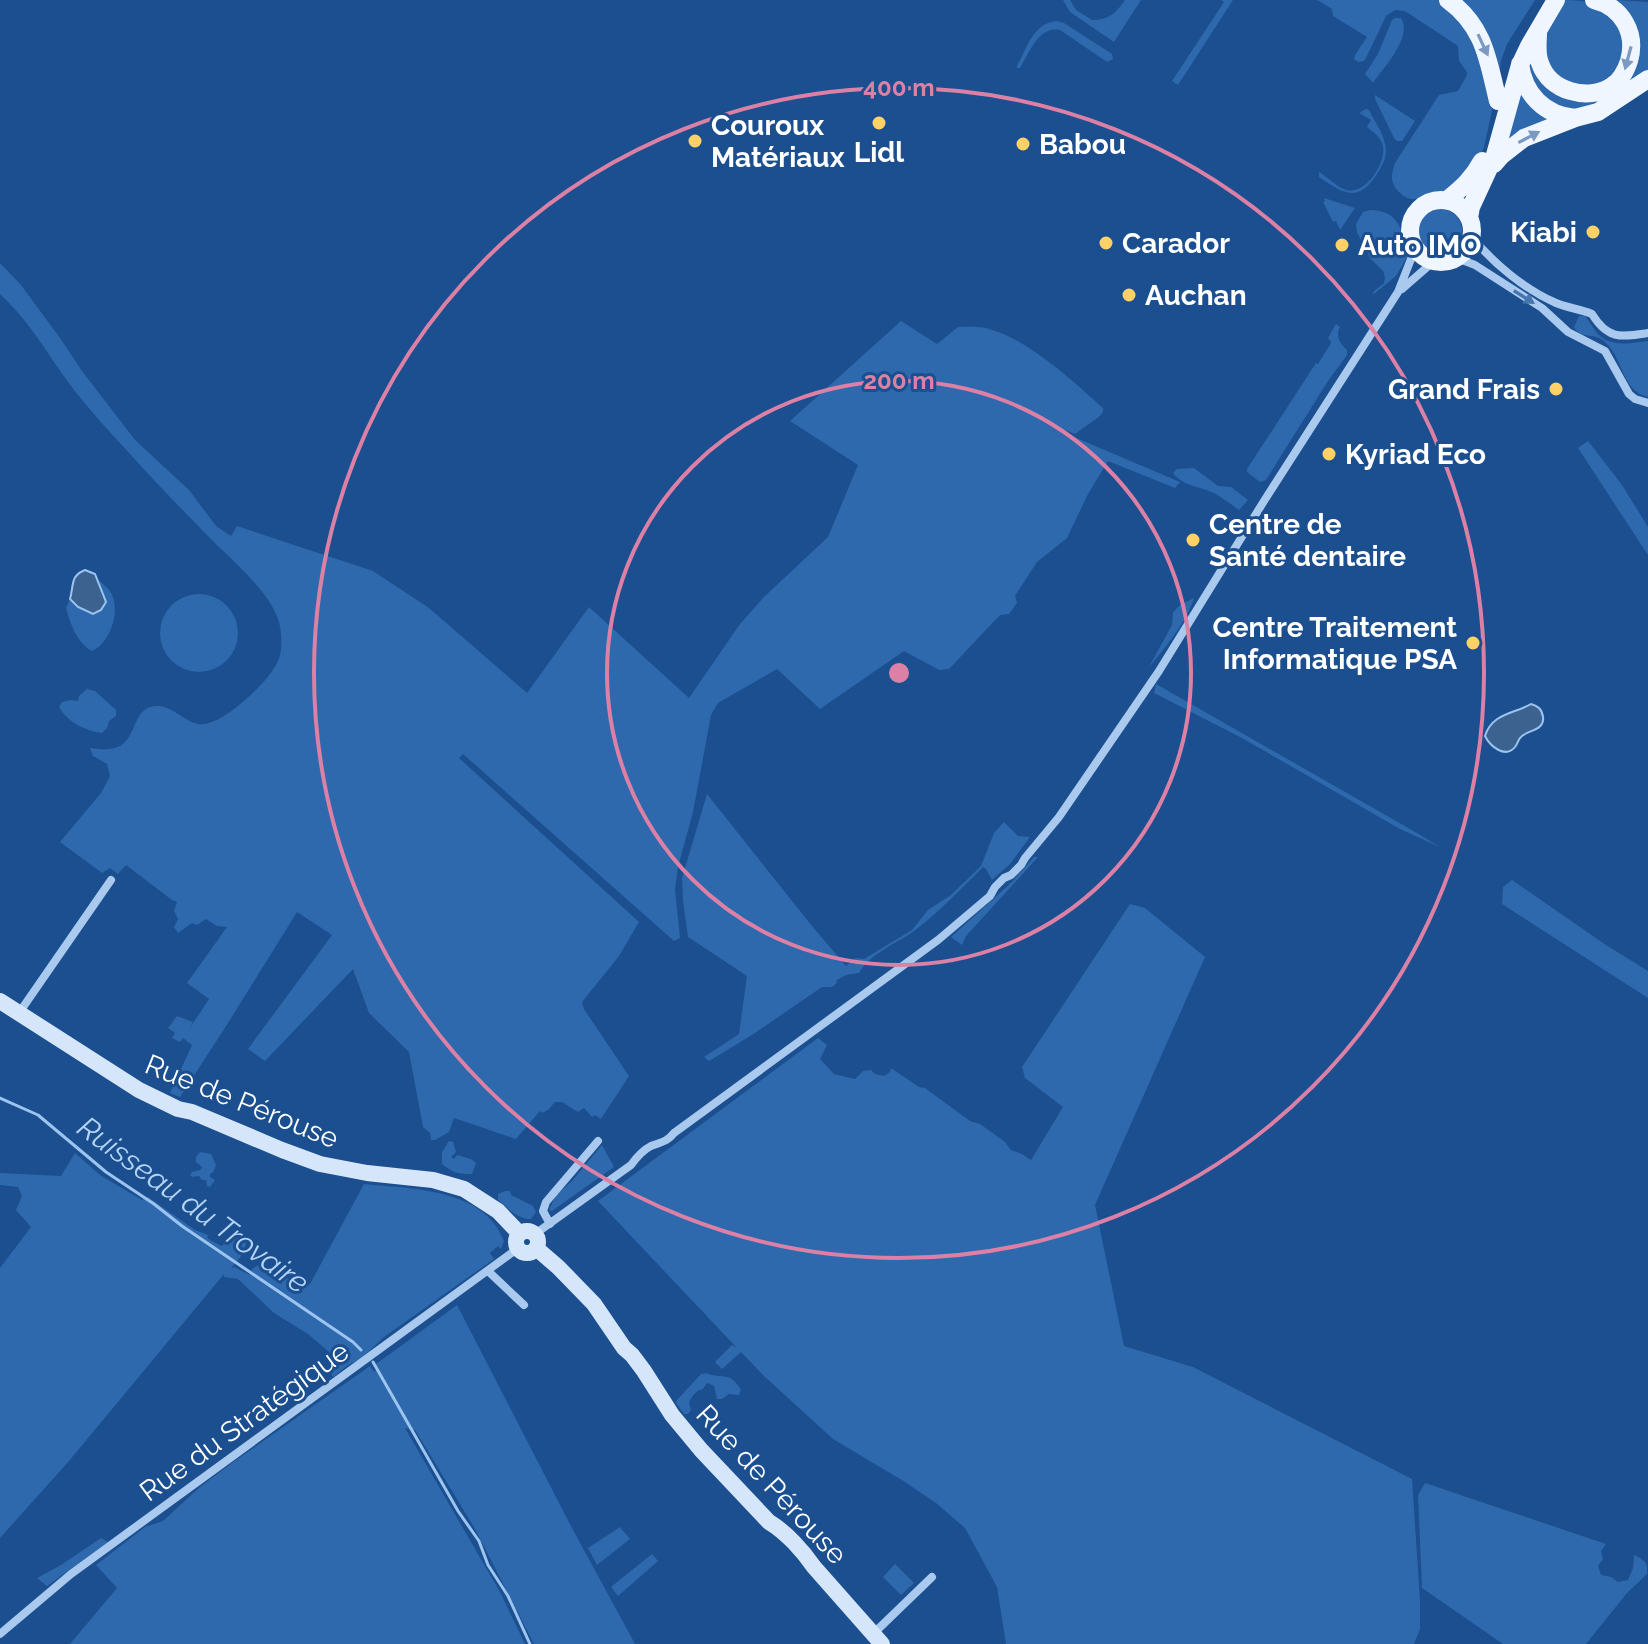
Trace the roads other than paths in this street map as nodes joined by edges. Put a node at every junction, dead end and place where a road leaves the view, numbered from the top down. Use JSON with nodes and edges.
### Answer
{"nodes":[{"id":1,"x":1448,"y":0,"type":"edge"},
{"id":2,"x":1556,"y":0,"type":"edge"},
{"id":3,"x":1594,"y":0,"type":"edge"},
{"id":4,"x":1537,"y":19,"type":"edge"},
{"id":5,"x":1520,"y":65,"type":"junction"},
{"id":6,"x":1648,"y":79,"type":"edge"},
{"id":7,"x":1498,"y":101,"type":"junction"},
{"id":8,"x":1575,"y":118,"type":"junction"},
{"id":9,"x":1490,"y":169,"type":"junction"},
{"id":10,"x":1447,"y":200,"type":"junction"},
{"id":11,"x":1470,"y":227,"type":"junction"},
{"id":12,"x":1415,"y":249,"type":"junction"},
{"id":13,"x":1457,"y":258,"type":"junction"},
{"id":14,"x":1433,"y":262,"type":"junction"},
{"id":15,"x":1398,"y":292,"type":"junction"},
{"id":16,"x":1648,"y":333,"type":"edge"},
{"id":17,"x":1648,"y":403,"type":"edge"},
{"id":18,"x":111,"y":880,"type":"dead end"},
{"id":19,"x":0,"y":1001,"type":"edge"},
{"id":20,"x":19,"y":1013,"type":"junction"},
{"id":21,"x":598,"y":1141,"type":"dead end"},
{"id":22,"x":532,"y":1238,"type":"junction"},
{"id":23,"x":488,"y":1271,"type":"junction"},
{"id":24,"x":524,"y":1305,"type":"dead end"},
{"id":25,"x":932,"y":1577,"type":"dead end"},
{"id":26,"x":0,"y":1634,"type":"edge"},
{"id":27,"x":878,"y":1639,"type":"edge"}],
"edges":[{"from":1,"to":7,"type":"main road","one_way":true},
{"from":2,"to":4,"type":"main road"},
{"from":3,"to":4,"type":"main road","one_way":true},
{"from":4,"to":5,"type":"main road"},
{"from":4,"to":7,"type":"main road"},
{"from":5,"to":8,"type":"main road"},
{"from":5,"to":9,"type":"main road"},
{"from":6,"to":8,"type":"main road"},
{"from":7,"to":10,"type":"main road"},
{"from":9,"to":8,"type":"main road","one_way":true},
{"from":9,"to":11,"type":"main road"},
{"from":10,"to":11,"type":"main road"},
{"from":10,"to":12,"type":"main road"},
{"from":11,"to":13,"type":"main road"},
{"from":11,"to":16,"type":"street"},
{"from":12,"to":14,"type":"main road"},
{"from":12,"to":15,"type":"street"},
{"from":13,"to":14,"type":"main road"},
{"from":13,"to":17,"type":"street","one_way":true},
{"from":14,"to":15,"type":"street"},
{"from":15,"to":22,"type":"street","name":"Rue du Stratégique"},
{"from":18,"to":20,"type":"street"},
{"from":19,"to":20,"type":"street","name":"Rue de Pérouse"},
{"from":20,"to":22,"type":"street","name":"Rue de Pérouse"},
{"from":21,"to":22,"type":"street"},
{"from":22,"to":23,"type":"street","name":"Rue du Stratégique"},
{"from":22,"to":27,"type":"street","name":"Rue de Pérouse"},
{"from":23,"to":24,"type":"street"},
{"from":23,"to":26,"type":"street","name":"Rue du Stratégique"},
{"from":25,"to":27,"type":"street"}]}
